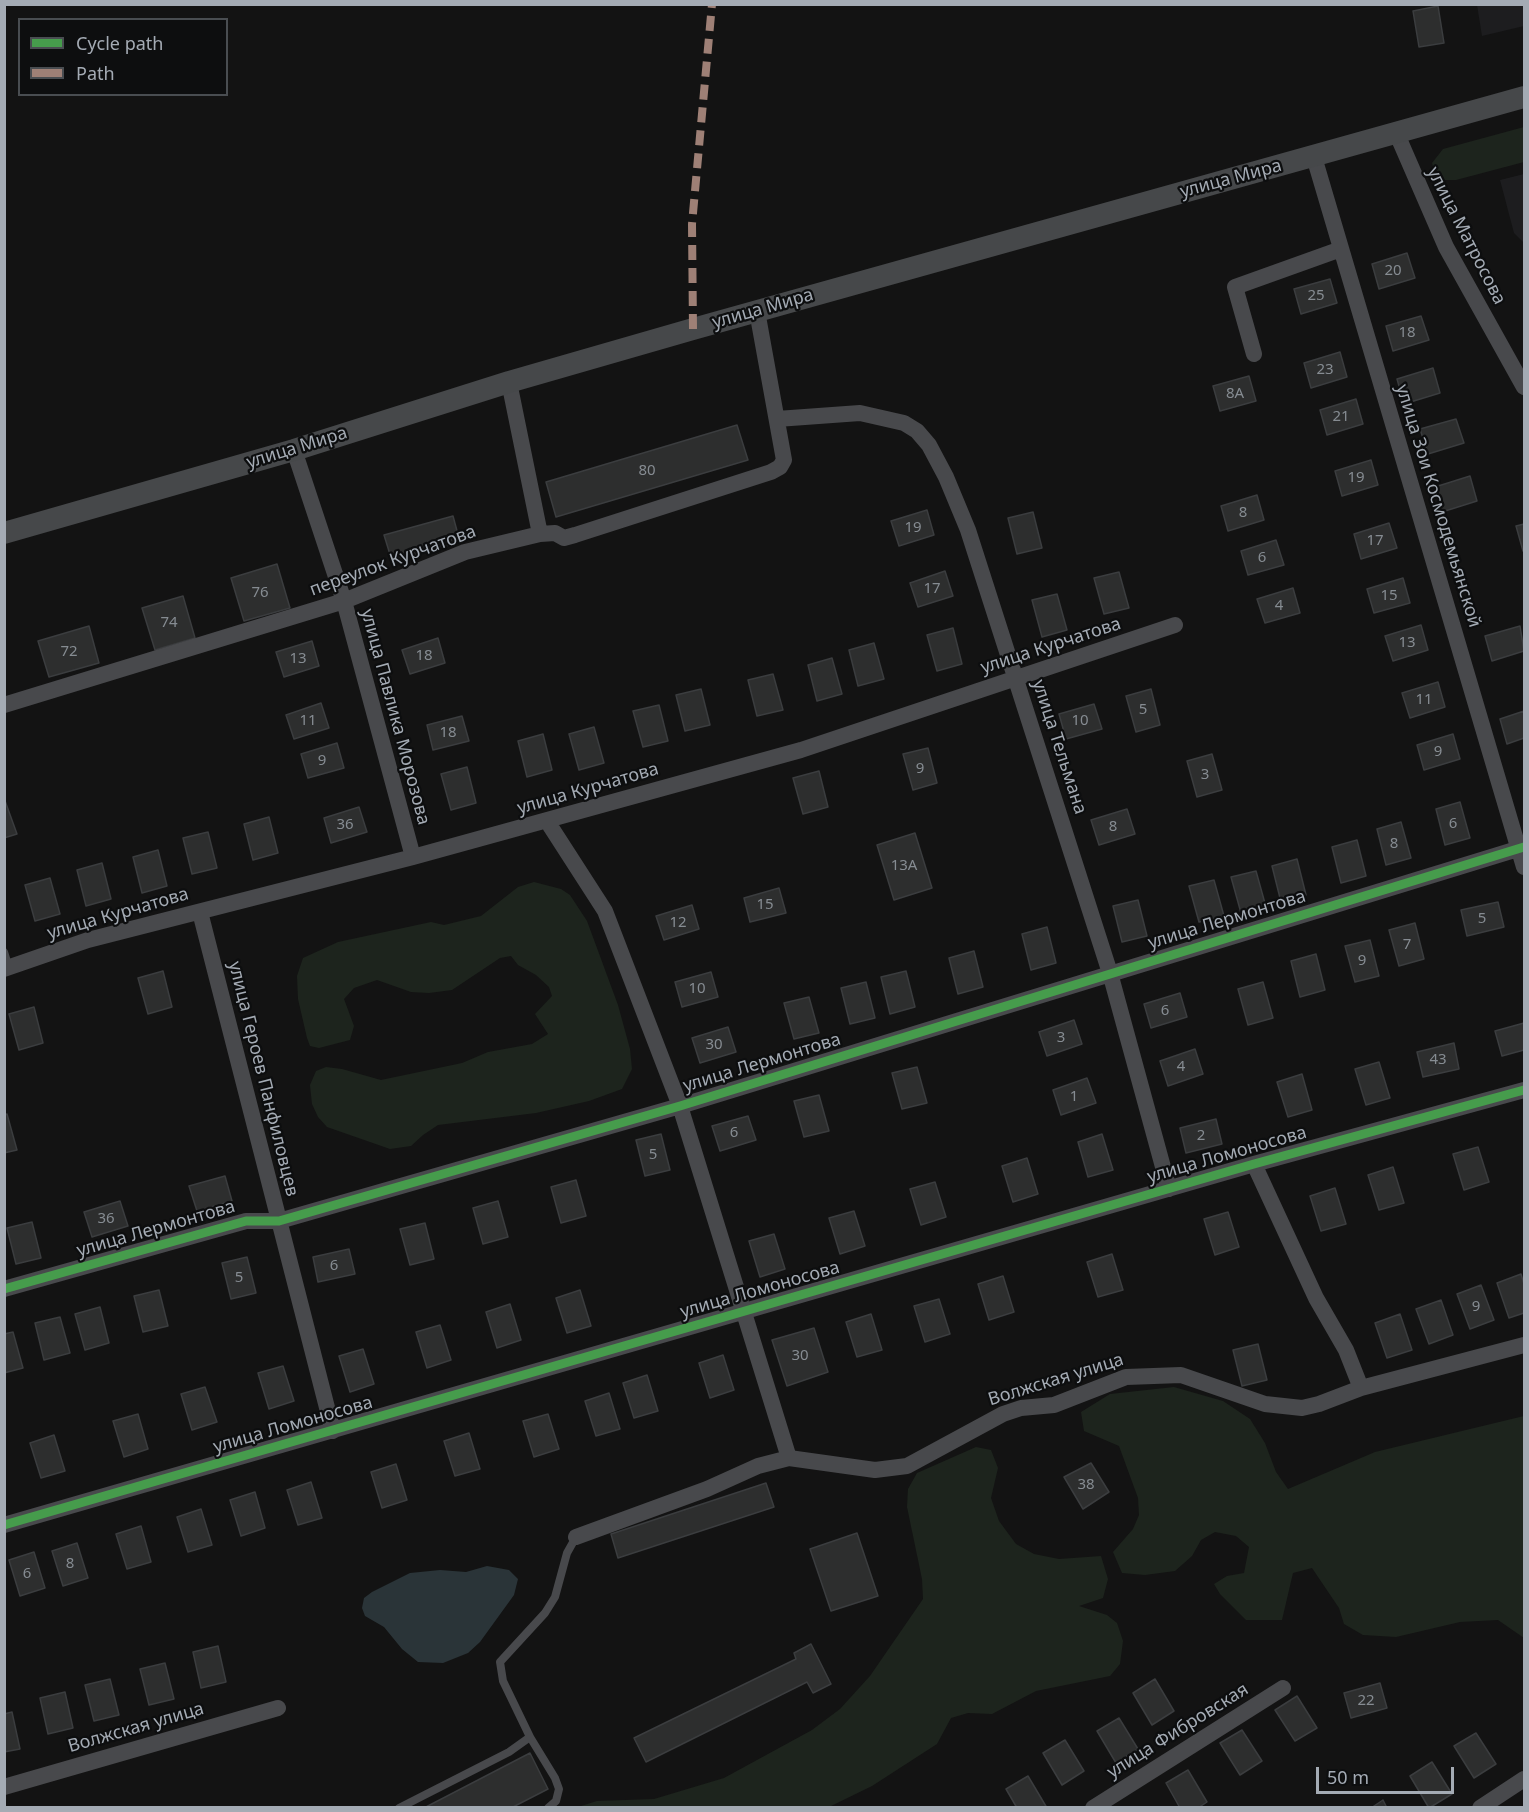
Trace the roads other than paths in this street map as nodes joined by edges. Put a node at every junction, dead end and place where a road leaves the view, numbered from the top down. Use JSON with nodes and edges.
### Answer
{"nodes":[{"id":1,"x":1524,"y":97,"type":"edge"},
{"id":2,"x":1396,"y":132,"type":"junction"},
{"id":3,"x":1314,"y":157,"type":"junction"},
{"id":4,"x":1341,"y":249,"type":"junction"},
{"id":5,"x":757,"y":311,"type":"junction"},
{"id":6,"x":1254,"y":354,"type":"dead end"},
{"id":7,"x":509,"y":382,"type":"junction"},
{"id":8,"x":1524,"y":387,"type":"edge"},
{"id":9,"x":777,"y":419,"type":"junction"},
{"id":10,"x":294,"y":450,"type":"junction"},
{"id":11,"x":4,"y":533,"type":"edge"},
{"id":12,"x":540,"y":534,"type":"junction"},
{"id":13,"x":344,"y":602,"type":"junction"},
{"id":14,"x":1175,"y":625,"type":"dead end"},
{"id":15,"x":1016,"y":677,"type":"junction"},
{"id":16,"x":4,"y":705,"type":"edge"},
{"id":17,"x":547,"y":821,"type":"junction"},
{"id":18,"x":1522,"y":848,"type":"edge"},
{"id":19,"x":413,"y":857,"type":"junction"},
{"id":20,"x":1524,"y":867,"type":"edge"},
{"id":21,"x":200,"y":912,"type":"junction"},
{"id":22,"x":6,"y":963,"type":"edge"},
{"id":23,"x":1110,"y":974,"type":"junction"},
{"id":24,"x":1524,"y":1090,"type":"edge"},
{"id":25,"x":680,"y":1106,"type":"junction"},
{"id":26,"x":1254,"y":1164,"type":"junction"},
{"id":27,"x":1169,"y":1189,"type":"junction"},
{"id":28,"x":279,"y":1221,"type":"junction"},
{"id":29,"x":4,"y":1289,"type":"edge"},
{"id":30,"x":745,"y":1311,"type":"junction"},
{"id":31,"x":1524,"y":1345,"type":"edge"},
{"id":32,"x":1361,"y":1388,"type":"junction"},
{"id":33,"x":333,"y":1431,"type":"junction"},
{"id":34,"x":789,"y":1458,"type":"junction"},
{"id":35,"x":4,"y":1525,"type":"edge"},
{"id":36,"x":576,"y":1537,"type":"joint"},
{"id":37,"x":1283,"y":1688,"type":"dead end"},
{"id":38,"x":278,"y":1708,"type":"dead end"},
{"id":39,"x":530,"y":1737,"type":"junction"},
{"id":40,"x":1524,"y":1779,"type":"edge"},
{"id":41,"x":4,"y":1787,"type":"edge"},
{"id":42,"x":399,"y":1808,"type":"edge"},
{"id":43,"x":548,"y":1808,"type":"edge"},
{"id":44,"x":1093,"y":1808,"type":"edge"},
{"id":45,"x":1480,"y":1808,"type":"edge"}],
"edges":[{"from":1,"to":2,"type":"main road","name":"улица Мира"},
{"from":2,"to":3,"type":"main road","name":"улица Мира"},
{"from":2,"to":8,"type":"street","name":"улица Матросова"},
{"from":3,"to":4,"type":"street","name":"улица Зои Космодемьянской"},
{"from":3,"to":5,"type":"main road","name":"улица Мира"},
{"from":4,"to":6,"type":"street"},
{"from":4,"to":18,"type":"street","name":"улица Зои Космодемьянской"},
{"from":5,"to":7,"type":"main road","name":"улица Мира"},
{"from":5,"to":9,"type":"street","name":"переулок Курчатова"},
{"from":7,"to":10,"type":"main road","name":"улица Мира"},
{"from":7,"to":12,"type":"street"},
{"from":9,"to":12,"type":"street","name":"переулок Курчатова"},
{"from":9,"to":15,"type":"street","name":"улица Тельмана"},
{"from":10,"to":11,"type":"main road","name":"улица Мира"},
{"from":10,"to":13,"type":"street","name":"улица Павлика Морозова"},
{"from":12,"to":13,"type":"street","name":"переулок Курчатова"},
{"from":13,"to":16,"type":"street","name":"переулок Курчатова"},
{"from":13,"to":19,"type":"street","name":"улица Павлика Морозова"},
{"from":14,"to":15,"type":"street","name":"улица Курчатова"},
{"from":15,"to":17,"type":"street","name":"улица Курчатова"},
{"from":15,"to":23,"type":"street","name":"улица Тельмана"},
{"from":17,"to":19,"type":"street","name":"улица Курчатова"},
{"from":17,"to":25,"type":"street"},
{"from":18,"to":20,"type":"street","name":"улица Зои Космодемьянской"},
{"from":18,"to":23,"type":"street","name":"улица Лермонтова"},
{"from":19,"to":21,"type":"street","name":"улица Курчатова"},
{"from":21,"to":22,"type":"street","name":"улица Курчатова"},
{"from":21,"to":28,"type":"street","name":"улица Героев Панфиловцев"},
{"from":23,"to":25,"type":"street","name":"улица Лермонтова"},
{"from":23,"to":27,"type":"street","name":"улица Тельмана"},
{"from":24,"to":26,"type":"street","name":"улица Ломоносова"},
{"from":25,"to":28,"type":"street","name":"улица Лермонтова"},
{"from":25,"to":30,"type":"street"},
{"from":26,"to":27,"type":"street","name":"улица Ломоносова"},
{"from":26,"to":32,"type":"street"},
{"from":27,"to":30,"type":"street","name":"улица Ломоносова"},
{"from":28,"to":29,"type":"street","name":"улица Лермонтова"},
{"from":28,"to":33,"type":"street","name":"улица Героев Панфиловцев"},
{"from":30,"to":33,"type":"street","name":"улица Ломоносова"},
{"from":30,"to":34,"type":"street"},
{"from":31,"to":32,"type":"street","name":"Волжская улица"},
{"from":32,"to":34,"type":"street","name":"Волжская улица"},
{"from":33,"to":35,"type":"street","name":"улица Ломоносова"},
{"from":34,"to":36,"type":"street","name":"Волжская улица"},
{"from":36,"to":39,"type":"lane"},
{"from":37,"to":44,"type":"street","name":"улица Фибровская"},
{"from":38,"to":41,"type":"street","name":"Волжская улица"},
{"from":39,"to":42,"type":"lane"},
{"from":39,"to":43,"type":"lane"},
{"from":40,"to":45,"type":"street"}]}
